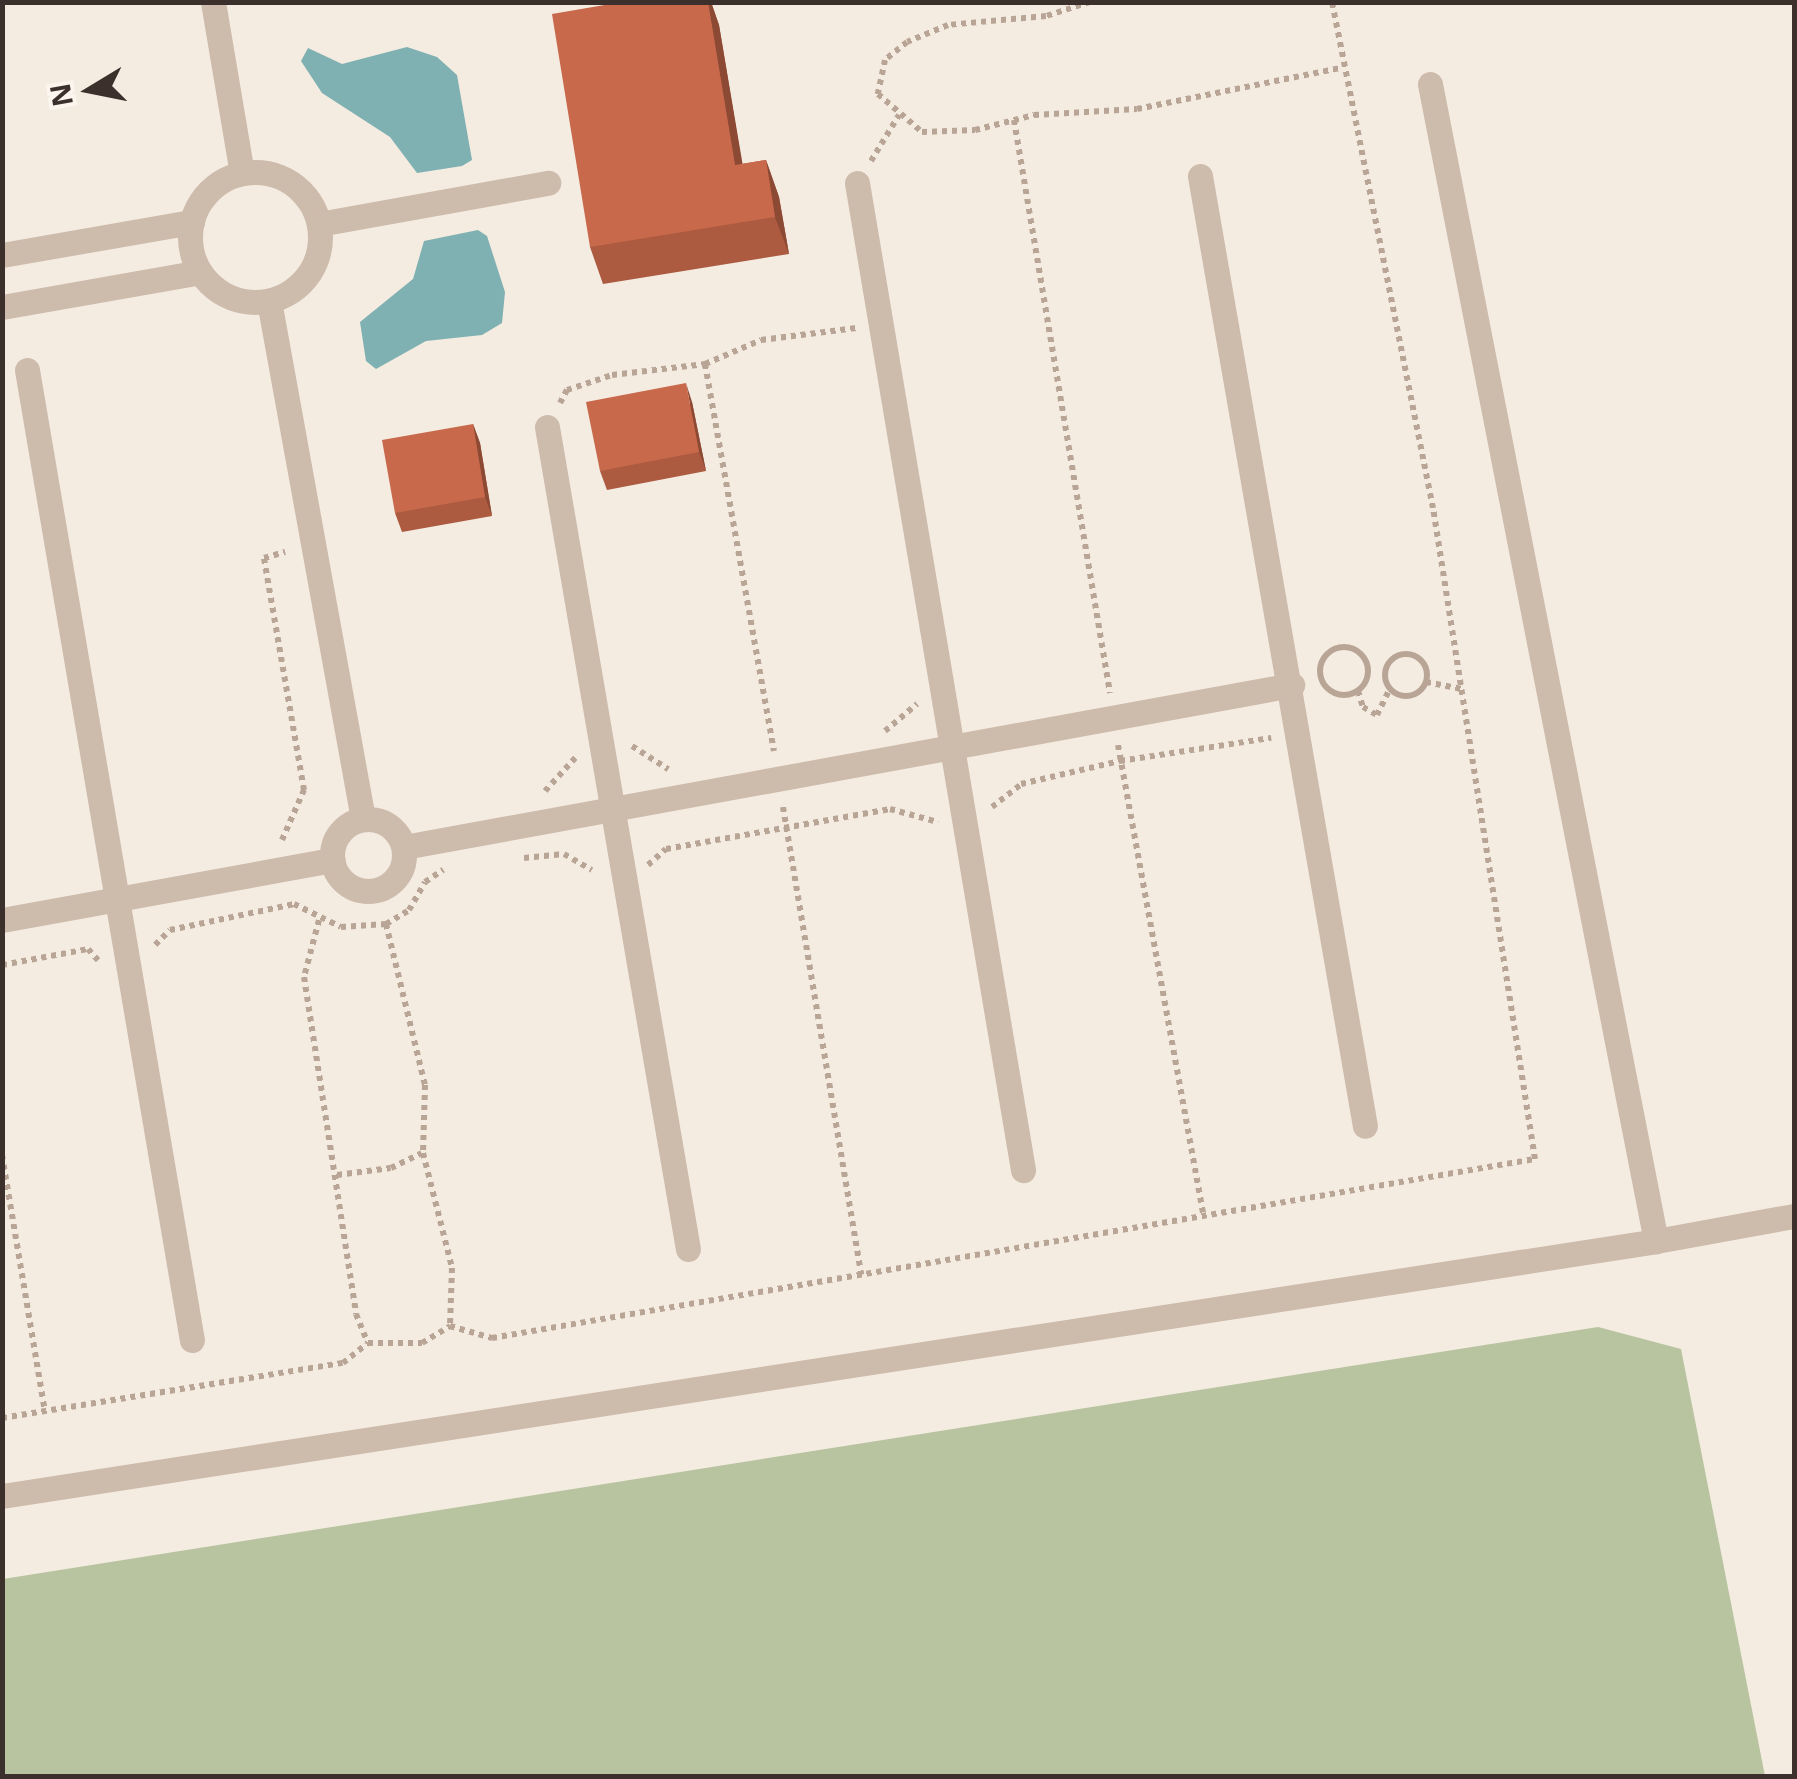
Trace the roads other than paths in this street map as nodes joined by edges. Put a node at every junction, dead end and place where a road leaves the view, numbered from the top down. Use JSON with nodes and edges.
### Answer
{"nodes":[{"id":1,"x":213,"y":2,"type":"edge"},
{"id":2,"x":1430,"y":84,"type":"dead end"},
{"id":3,"x":242,"y":173,"type":"junction"},
{"id":4,"x":1200,"y":176,"type":"dead end"},
{"id":5,"x":548,"y":182,"type":"dead end"},
{"id":6,"x":857,"y":183,"type":"road end"},
{"id":7,"x":192,"y":222,"type":"junction"},
{"id":8,"x":318,"y":224,"type":"junction"},
{"id":9,"x":2,"y":256,"type":"edge"},
{"id":10,"x":200,"y":272,"type":"junction"},
{"id":11,"x":269,"y":300,"type":"junction"},
{"id":12,"x":2,"y":307,"type":"edge"},
{"id":13,"x":27,"y":370,"type":"dead end"},
{"id":14,"x":547,"y":427,"type":"road end"},
{"id":15,"x":1292,"y":685,"type":"junction"},
{"id":16,"x":956,"y":746,"type":"junction"},
{"id":17,"x":614,"y":808,"type":"junction"},
{"id":18,"x":363,"y":820,"type":"junction"},
{"id":19,"x":404,"y":847,"type":"junction"},
{"id":20,"x":333,"y":860,"type":"junction"},
{"id":21,"x":120,"y":899,"type":"junction"},
{"id":22,"x":2,"y":920,"type":"edge"},
{"id":23,"x":1365,"y":1126,"type":"dead end"},
{"id":24,"x":1023,"y":1170,"type":"dead end"},
{"id":25,"x":1794,"y":1216,"type":"edge"},
{"id":26,"x":1656,"y":1240,"type":"junction"},
{"id":27,"x":688,"y":1249,"type":"dead end"},
{"id":28,"x":192,"y":1340,"type":"dead end"},
{"id":29,"x":2,"y":1496,"type":"edge"}],
"edges":[{"from":1,"to":3,"type":"street"},
{"from":2,"to":26,"type":"street"},
{"from":3,"to":7,"type":"street"},
{"from":3,"to":8,"type":"street"},
{"from":4,"to":15,"type":"street"},
{"from":5,"to":8,"type":"street"},
{"from":6,"to":16,"type":"street"},
{"from":7,"to":9,"type":"street"},
{"from":7,"to":10,"type":"street"},
{"from":8,"to":11,"type":"street"},
{"from":10,"to":11,"type":"street"},
{"from":10,"to":12,"type":"street"},
{"from":11,"to":18,"type":"street"},
{"from":13,"to":21,"type":"street"},
{"from":14,"to":17,"type":"street"},
{"from":15,"to":16,"type":"street"},
{"from":15,"to":23,"type":"street"},
{"from":16,"to":17,"type":"street"},
{"from":16,"to":24,"type":"street"},
{"from":17,"to":19,"type":"street"},
{"from":17,"to":27,"type":"street"},
{"from":18,"to":19,"type":"street"},
{"from":18,"to":20,"type":"street"},
{"from":19,"to":20,"type":"street"},
{"from":20,"to":21,"type":"street"},
{"from":21,"to":22,"type":"street"},
{"from":21,"to":28,"type":"street"},
{"from":25,"to":26,"type":"street"},
{"from":26,"to":29,"type":"street"}]}
